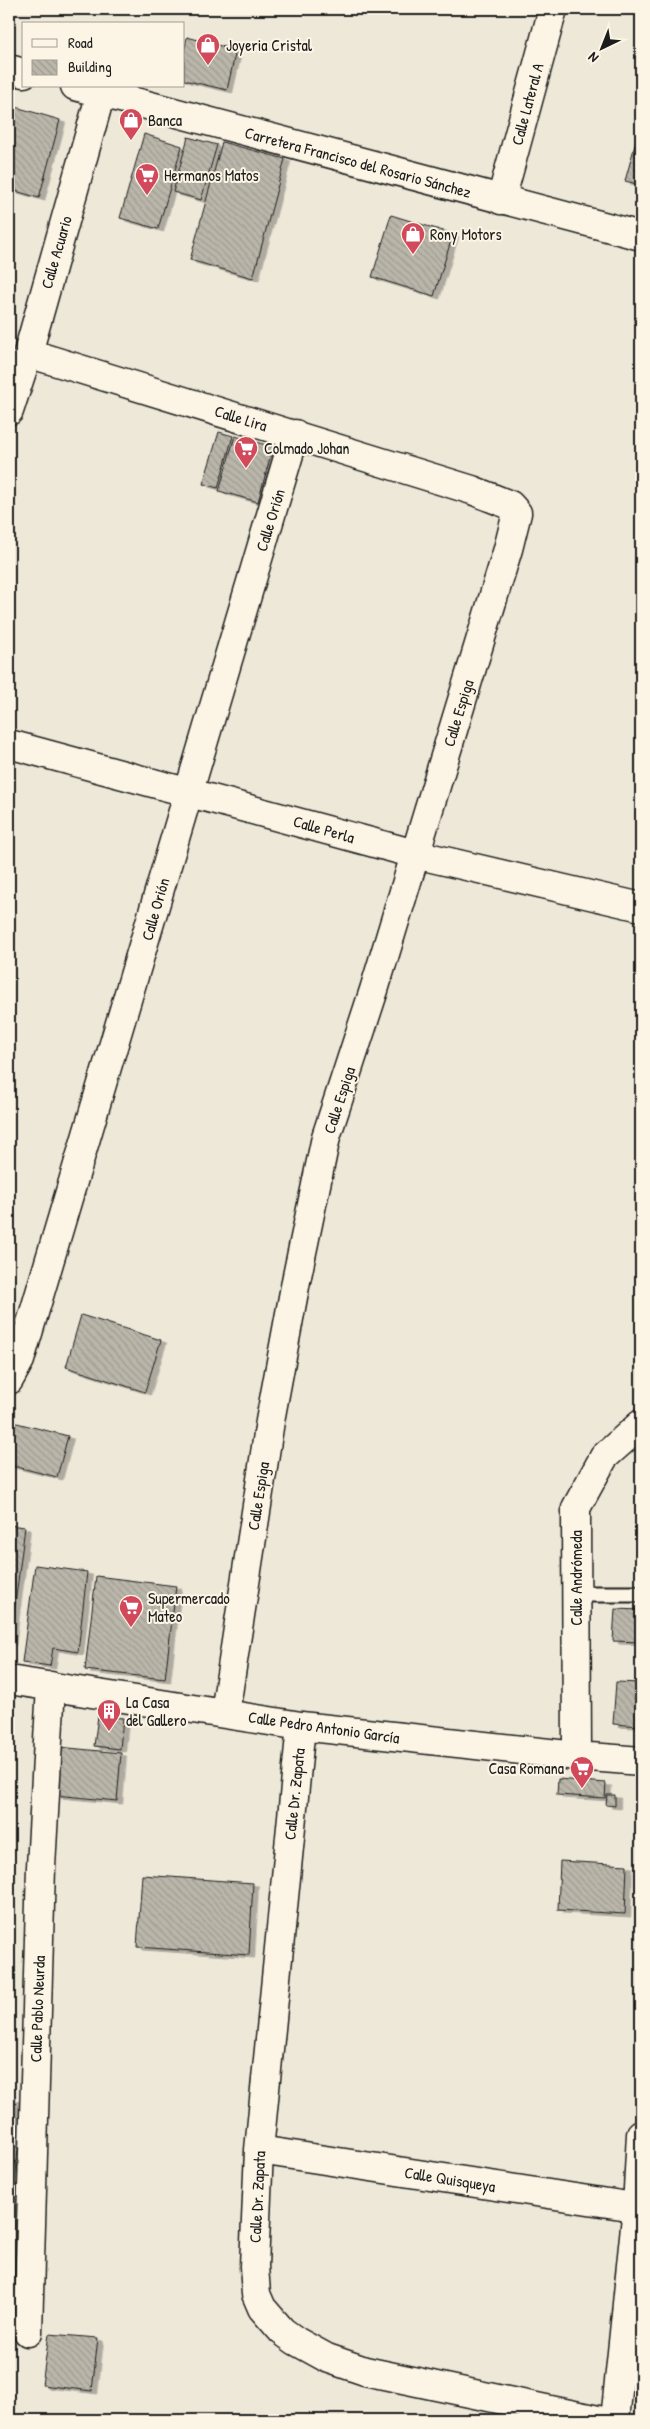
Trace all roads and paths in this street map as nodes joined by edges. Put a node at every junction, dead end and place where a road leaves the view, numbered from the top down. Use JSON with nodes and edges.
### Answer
{"nodes":[{"id":1,"x":553,"y":9,"type":"edge"},
{"id":2,"x":9,"y":69,"type":"edge"},
{"id":3,"x":22,"y":72,"type":"edge"},
{"id":4,"x":82,"y":88,"type":"edge"},
{"id":5,"x":101,"y":93,"type":"junction"},
{"id":6,"x":501,"y":200,"type":"junction"},
{"id":7,"x":641,"y":236,"type":"edge"},
{"id":8,"x":28,"y":353,"type":"junction"},
{"id":9,"x":9,"y":411,"type":"edge"},
{"id":10,"x":295,"y":434,"type":"junction"},
{"id":11,"x":510,"y":505,"type":"joint"},
{"id":12,"x":9,"y":744,"type":"edge"},
{"id":13,"x":189,"y":792,"type":"junction"},
{"id":14,"x":415,"y":854,"type":"junction"},
{"id":15,"x":641,"y":907,"type":"edge"},
{"id":16,"x":9,"y":1380,"type":"edge"},
{"id":17,"x":641,"y":1424,"type":"edge"},
{"id":18,"x":577,"y":1594,"type":"junction"},
{"id":19,"x":641,"y":1594,"type":"edge"},
{"id":20,"x":9,"y":1680,"type":"edge"},
{"id":21,"x":51,"y":1686,"type":"junction"},
{"id":22,"x":225,"y":1712,"type":"junction"},
{"id":23,"x":301,"y":1726,"type":"junction"},
{"id":24,"x":577,"y":1756,"type":"junction"},
{"id":25,"x":641,"y":1761,"type":"edge"},
{"id":26,"x":641,"y":2134,"type":"edge"},
{"id":27,"x":259,"y":2150,"type":"junction"},
{"id":28,"x":639,"y":2208,"type":"edge"},
{"id":29,"x":28,"y":2332,"type":"dead end"},
{"id":30,"x":598,"y":2420,"type":"edge"},
{"id":31,"x":615,"y":2420,"type":"edge"}],
"edges":[{"from":1,"to":6,"type":"street","name":"Calle Lateral A"},
{"from":2,"to":3,"type":"street"},
{"from":4,"to":5,"type":"street","name":"Carretera Francisco del Rosario Sánchez"},
{"from":5,"to":6,"type":"street","name":"Carretera Francisco del Rosario Sánchez"},
{"from":5,"to":8,"type":"street","name":"Calle Acuario"},
{"from":6,"to":7,"type":"street","name":"Carretera Francisco del Rosario Sánchez"},
{"from":8,"to":9,"type":"street","name":"Calle Acuario"},
{"from":8,"to":10,"type":"street","name":"Calle Lira"},
{"from":10,"to":11,"type":"street","name":"Calle Lira"},
{"from":10,"to":13,"type":"street","name":"Calle Orión"},
{"from":11,"to":14,"type":"street","name":"Calle Espiga"},
{"from":12,"to":13,"type":"street","name":"Calle Perla"},
{"from":13,"to":14,"type":"street","name":"Calle Perla"},
{"from":13,"to":16,"type":"street","name":"Calle Orión"},
{"from":14,"to":15,"type":"street","name":"Calle Perla"},
{"from":14,"to":22,"type":"street","name":"Calle Espiga"},
{"from":17,"to":18,"type":"street","name":"Calle Andrómeda"},
{"from":18,"to":19,"type":"lane"},
{"from":18,"to":24,"type":"street","name":"Calle Andrómeda"},
{"from":20,"to":21,"type":"street","name":"Calle Pedro Antonio García"},
{"from":21,"to":22,"type":"street","name":"Calle Pedro Antonio García"},
{"from":21,"to":29,"type":"street","name":"Calle Pablo Neurda"},
{"from":22,"to":23,"type":"street","name":"Calle Pedro Antonio García"},
{"from":23,"to":24,"type":"street","name":"Calle Pedro Antonio García"},
{"from":23,"to":27,"type":"street","name":"Calle Dr. Zapata"},
{"from":24,"to":25,"type":"street","name":"Calle Pedro Antonio García"},
{"from":26,"to":28,"type":"street"},
{"from":27,"to":28,"type":"street","name":"Calle Quisqueya"},
{"from":27,"to":30,"type":"street","name":"Calle Dr. Zapata"},
{"from":28,"to":31,"type":"street"}]}
